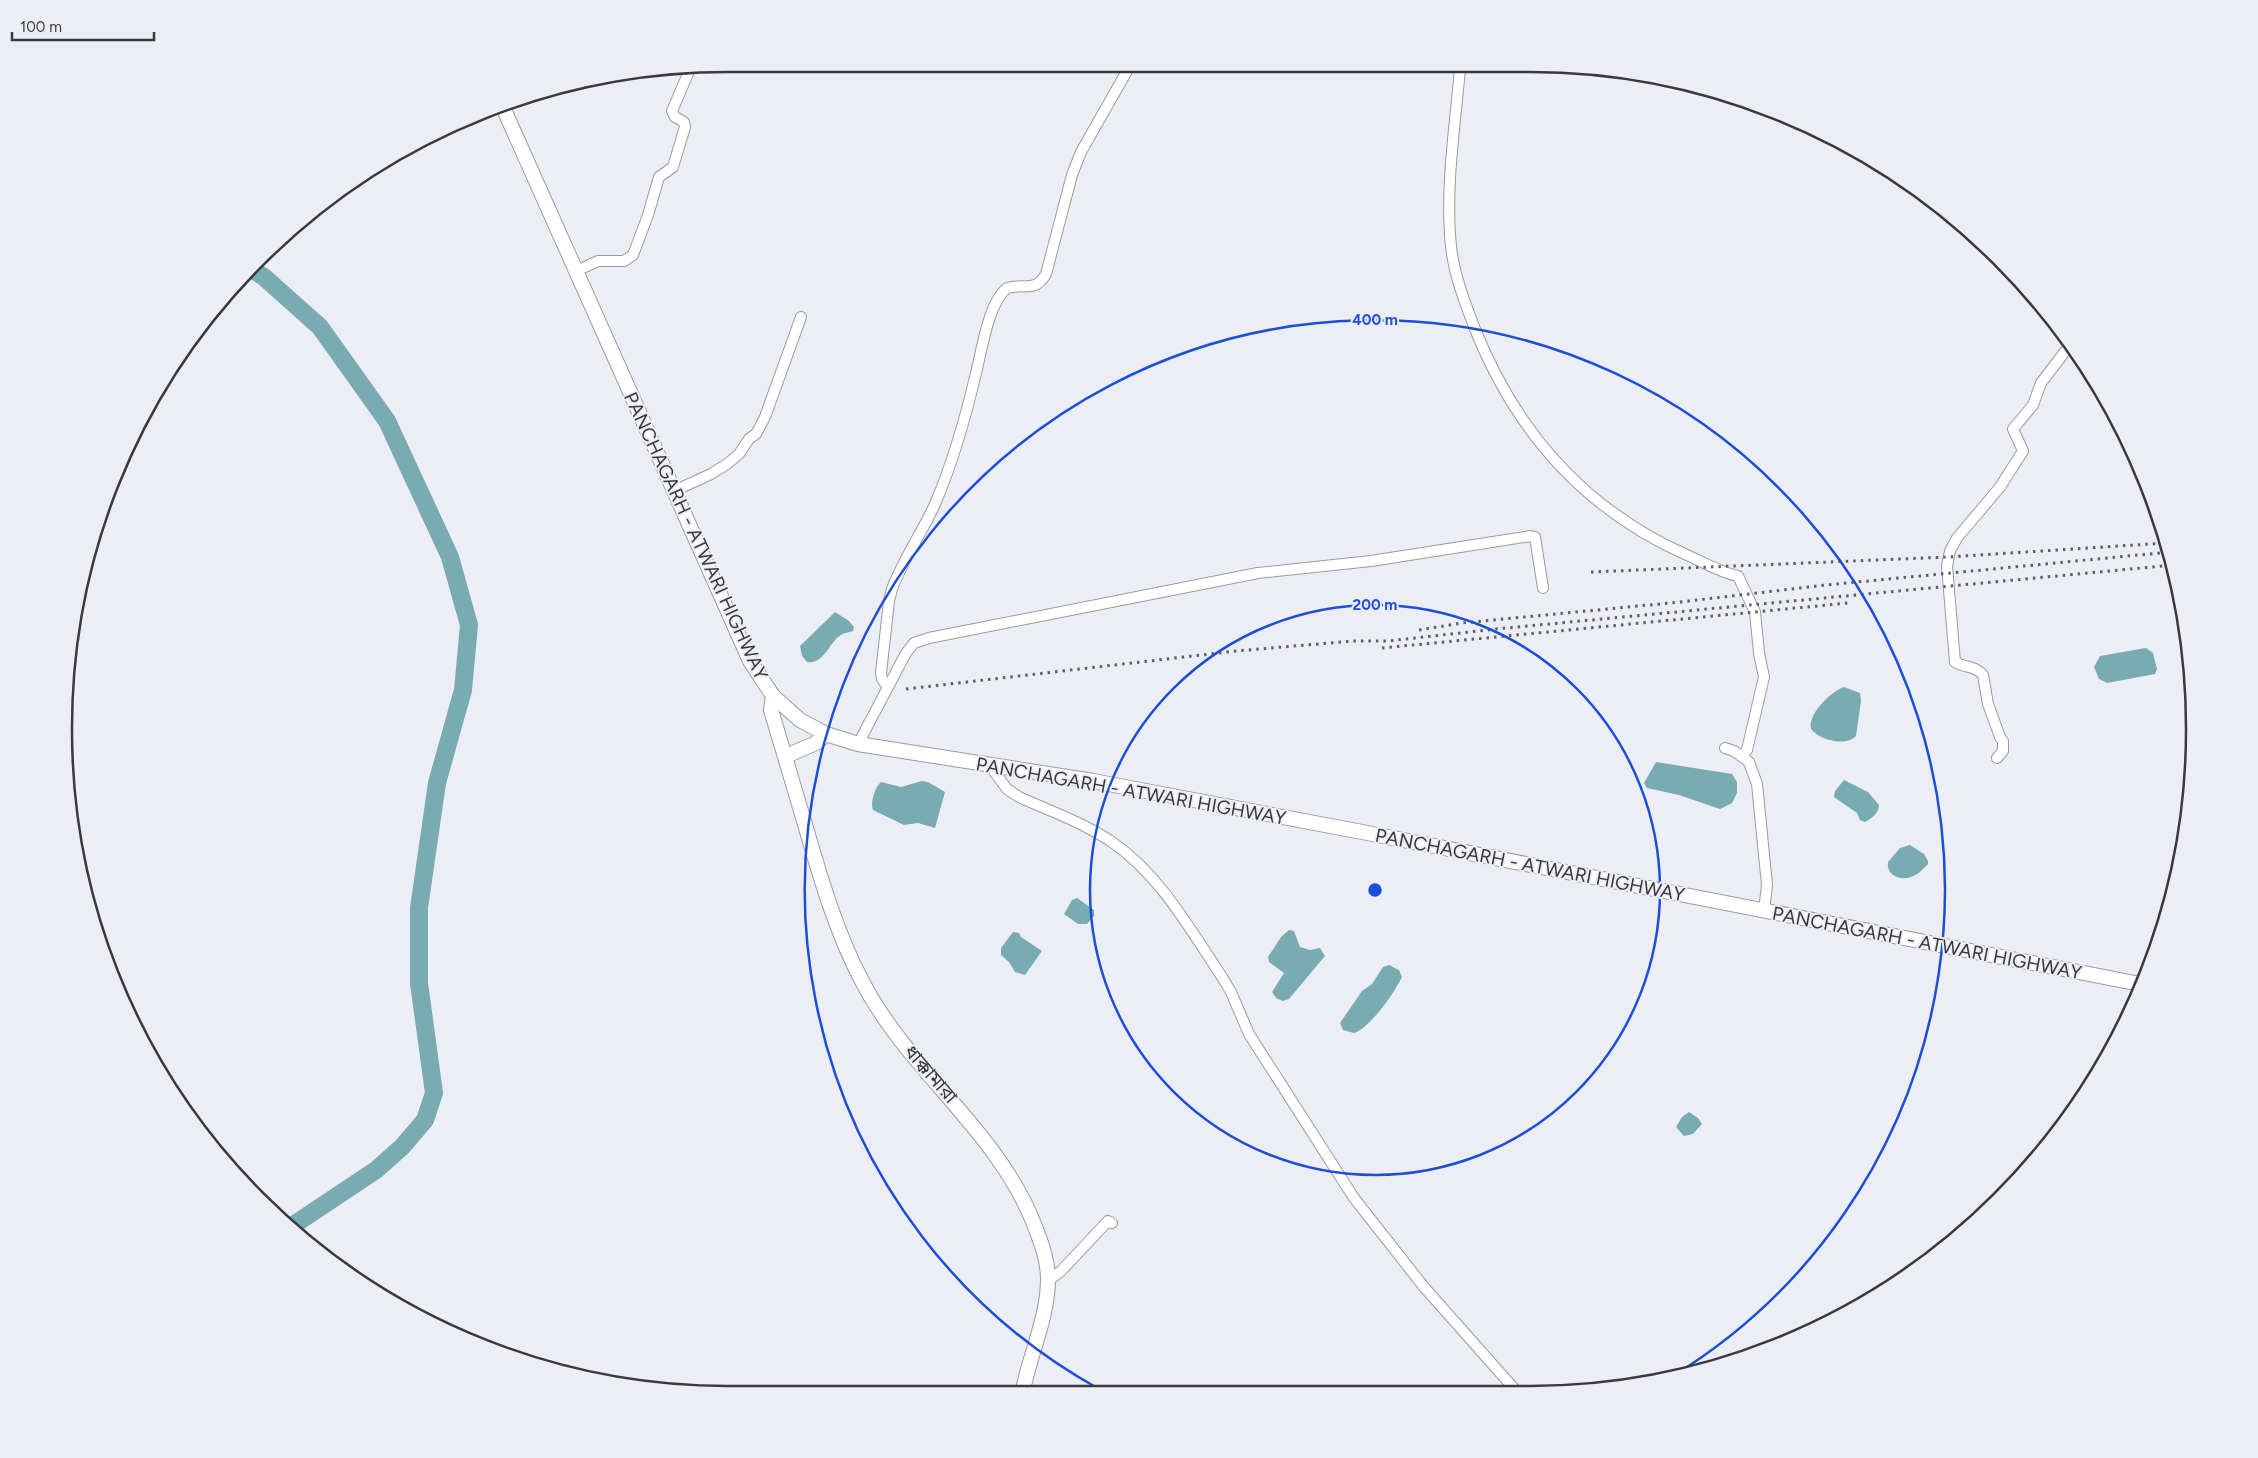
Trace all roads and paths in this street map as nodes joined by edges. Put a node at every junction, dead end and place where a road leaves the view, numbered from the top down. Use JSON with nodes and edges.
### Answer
{"nodes":[{"id":1,"x":1126,"y":72,"type":"edge"},
{"id":2,"x":1460,"y":72,"type":"edge"},
{"id":3,"x":688,"y":74,"type":"edge"},
{"id":4,"x":505,"y":112,"type":"edge"},
{"id":5,"x":576,"y":271,"type":"junction"},
{"id":6,"x":801,"y":317,"type":"dead end"},
{"id":7,"x":2066,"y":351,"type":"edge"},
{"id":8,"x":674,"y":491,"type":"junction"},
{"id":9,"x":1543,"y":588,"type":"dead end"},
{"id":10,"x":888,"y":686,"type":"junction"},
{"id":11,"x":773,"y":696,"type":"junction"},
{"id":12,"x":826,"y":734,"type":"junction"},
{"id":13,"x":858,"y":744,"type":"junction"},
{"id":14,"x":1725,"y":748,"type":"dead end"},
{"id":15,"x":786,"y":756,"type":"junction"},
{"id":16,"x":1742,"y":756,"type":"junction"},
{"id":17,"x":1998,"y":758,"type":"dead end"},
{"id":18,"x":990,"y":766,"type":"junction"},
{"id":19,"x":1764,"y":911,"type":"junction"},
{"id":20,"x":2135,"y":983,"type":"edge"},
{"id":21,"x":1112,"y":1223,"type":"dead end"},
{"id":22,"x":1048,"y":1281,"type":"junction"},
{"id":23,"x":1024,"y":1386,"type":"edge"},
{"id":24,"x":1512,"y":1386,"type":"edge"}],
"edges":[{"from":1,"to":10,"type":"street"},
{"from":2,"to":16,"type":"street"},
{"from":3,"to":5,"type":"street"},
{"from":4,"to":5,"type":"main road","name":"PANCHAGARH - ATWARI HIGHWAY"},
{"from":5,"to":8,"type":"main road","name":"PANCHAGARH - ATWARI HIGHWAY"},
{"from":6,"to":8,"type":"street"},
{"from":7,"to":17,"type":"street"},
{"from":8,"to":11,"type":"main road","name":"PANCHAGARH - ATWARI HIGHWAY"},
{"from":9,"to":10,"type":"street"},
{"from":10,"to":13,"type":"street"},
{"from":11,"to":12,"type":"main road","name":"PANCHAGARH - ATWARI HIGHWAY"},
{"from":11,"to":15,"type":"main road","name":"ধাক্কামারা"},
{"from":12,"to":13,"type":"main road","name":"PANCHAGARH - ATWARI HIGHWAY"},
{"from":12,"to":15,"type":"main road"},
{"from":13,"to":18,"type":"main road","name":"PANCHAGARH - ATWARI HIGHWAY"},
{"from":14,"to":16,"type":"street"},
{"from":15,"to":22,"type":"main road","name":"ধাক্কামারা"},
{"from":16,"to":19,"type":"street"},
{"from":18,"to":19,"type":"main road","name":"PANCHAGARH - ATWARI HIGHWAY"},
{"from":18,"to":24,"type":"street"},
{"from":19,"to":20,"type":"main road","name":"PANCHAGARH - ATWARI HIGHWAY"},
{"from":21,"to":22,"type":"street"},
{"from":22,"to":23,"type":"main road","name":"ধাক্কামারা"}]}
